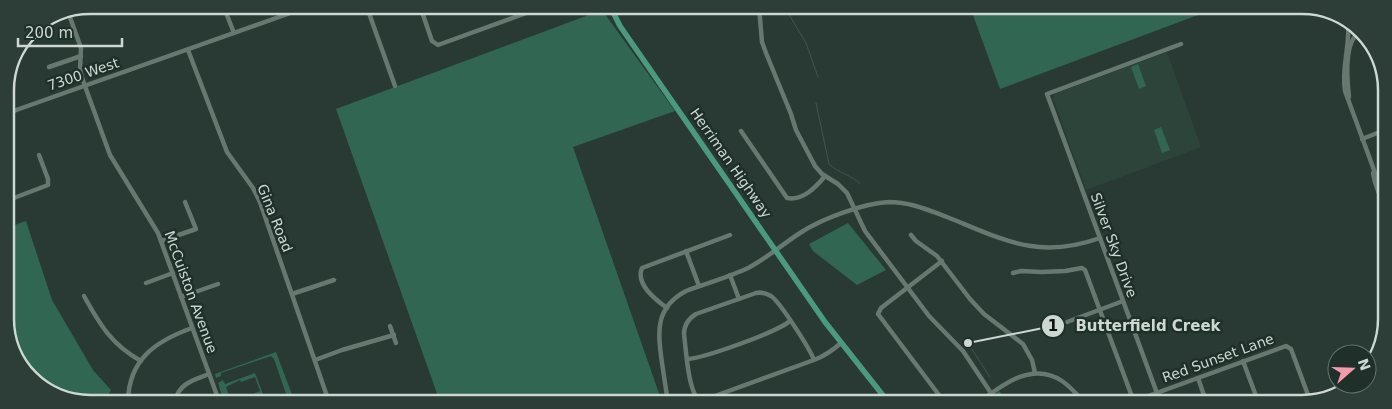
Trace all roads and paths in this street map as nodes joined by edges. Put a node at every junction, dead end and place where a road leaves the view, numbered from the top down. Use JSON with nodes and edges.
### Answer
{"nodes":[{"id":1,"x":227,"y":14,"type":"edge"},
{"id":2,"x":287,"y":14,"type":"edge"},
{"id":3,"x":369,"y":14,"type":"edge"},
{"id":4,"x":423,"y":14,"type":"edge"},
{"id":5,"x":524,"y":14,"type":"edge"},
{"id":6,"x":614,"y":14,"type":"edge"},
{"id":7,"x":760,"y":14,"type":"edge"},
{"id":8,"x":70,"y":17,"type":"edge"},
{"id":9,"x":1347,"y":30,"type":"edge"},
{"id":10,"x":234,"y":33,"type":"junction"},
{"id":11,"x":1355,"y":37,"type":"edge"},
{"id":12,"x":1181,"y":44,"type":"dead end"},
{"id":13,"x":188,"y":50,"type":"junction"},
{"id":14,"x":81,"y":56,"type":"junction"},
{"id":15,"x":49,"y":67,"type":"dead end"},
{"id":16,"x":85,"y":85,"type":"junction"},
{"id":17,"x":395,"y":86,"type":"dead end"},
{"id":18,"x":14,"y":111,"type":"edge"},
{"id":19,"x":1352,"y":113,"type":"junction"},
{"id":20,"x":741,"y":131,"type":"dead end"},
{"id":21,"x":1378,"y":133,"type":"edge"},
{"id":22,"x":1362,"y":139,"type":"junction"},
{"id":23,"x":39,"y":155,"type":"dead end"},
{"id":24,"x":1374,"y":171,"type":"junction"},
{"id":25,"x":825,"y":176,"type":"junction"},
{"id":26,"x":1378,"y":182,"type":"edge"},
{"id":27,"x":1378,"y":193,"type":"edge"},
{"id":28,"x":14,"y":198,"type":"edge"},
{"id":29,"x":185,"y":202,"type":"dead end"},
{"id":30,"x":854,"y":210,"type":"junction"},
{"id":31,"x":730,"y":235,"type":"dead end"},
{"id":32,"x":911,"y":235,"type":"dead end"},
{"id":33,"x":1100,"y":238,"type":"junction"},
{"id":34,"x":161,"y":241,"type":"junction"},
{"id":35,"x":776,"y":249,"type":"junction"},
{"id":36,"x":686,"y":251,"type":"junction"},
{"id":37,"x":942,"y":261,"type":"junction"},
{"id":38,"x":173,"y":273,"type":"junction"},
{"id":39,"x":1013,"y":273,"type":"dead end"},
{"id":40,"x":730,"y":275,"type":"junction"},
{"id":41,"x":334,"y":280,"type":"dead end"},
{"id":42,"x":146,"y":283,"type":"dead end"},
{"id":43,"x":218,"y":284,"type":"dead end"},
{"id":44,"x":699,"y":286,"type":"junction"},
{"id":45,"x":907,"y":288,"type":"junction"},
{"id":46,"x":292,"y":294,"type":"junction"},
{"id":47,"x":84,"y":296,"type":"dead end"},
{"id":48,"x":181,"y":297,"type":"junction"},
{"id":49,"x":739,"y":299,"type":"junction"},
{"id":50,"x":1123,"y":302,"type":"junction"},
{"id":51,"x":667,"y":308,"type":"junction"},
{"id":52,"x":1100,"y":310,"type":"junction"},
{"id":53,"x":790,"y":321,"type":"junction"},
{"id":54,"x":1067,"y":322,"type":"dead end"},
{"id":55,"x":390,"y":326,"type":"dead end"},
{"id":56,"x":192,"y":328,"type":"junction"},
{"id":57,"x":394,"y":335,"type":"junction"},
{"id":58,"x":396,"y":343,"type":"dead end"},
{"id":59,"x":841,"y":343,"type":"junction"},
{"id":60,"x":687,"y":359,"type":"junction"},
{"id":61,"x":315,"y":360,"type":"junction"},
{"id":62,"x":814,"y":360,"type":"junction"},
{"id":63,"x":141,"y":361,"type":"junction"},
{"id":64,"x":1243,"y":361,"type":"junction"},
{"id":65,"x":1035,"y":373,"type":"junction"},
{"id":66,"x":209,"y":374,"type":"junction"},
{"id":67,"x":1198,"y":378,"type":"junction"},
{"id":68,"x":1156,"y":392,"type":"junction"},
{"id":69,"x":991,"y":393,"type":"junction"},
{"id":70,"x":129,"y":395,"type":"edge"},
{"id":71,"x":177,"y":395,"type":"edge"},
{"id":72,"x":216,"y":395,"type":"edge"},
{"id":73,"x":327,"y":395,"type":"edge"},
{"id":74,"x":667,"y":395,"type":"edge"},
{"id":75,"x":694,"y":395,"type":"edge"},
{"id":76,"x":719,"y":395,"type":"edge"},
{"id":77,"x":883,"y":395,"type":"edge"},
{"id":78,"x":939,"y":395,"type":"edge"},
{"id":79,"x":988,"y":395,"type":"edge"},
{"id":80,"x":1076,"y":395,"type":"edge"},
{"id":81,"x":1132,"y":395,"type":"edge"},
{"id":82,"x":1148,"y":395,"type":"edge"},
{"id":83,"x":1157,"y":395,"type":"edge"},
{"id":84,"x":1204,"y":395,"type":"edge"},
{"id":85,"x":1256,"y":395,"type":"edge"},
{"id":86,"x":1307,"y":395,"type":"edge"}],
"edges":[{"from":1,"to":10,"type":"street"},
{"from":2,"to":10,"type":"street","name":"7300 West"},
{"from":3,"to":17,"type":"street"},
{"from":4,"to":5,"type":"street"},
{"from":6,"to":35,"type":"main road","name":"Herriman Highway"},
{"from":7,"to":25,"type":"street"},
{"from":8,"to":14,"type":"street","name":"McCuiston Avenue"},
{"from":9,"to":19,"type":"street"},
{"from":10,"to":13,"type":"street","name":"7300 West"},
{"from":11,"to":19,"type":"street"},
{"from":12,"to":33,"type":"street","name":"Silver Sky Drive"},
{"from":13,"to":16,"type":"street","name":"7300 West"},
{"from":13,"to":46,"type":"street","name":"Gina Road"},
{"from":14,"to":15,"type":"street"},
{"from":14,"to":16,"type":"street","name":"McCuiston Avenue"},
{"from":16,"to":18,"type":"street","name":"7300 West"},
{"from":16,"to":34,"type":"street","name":"McCuiston Avenue"},
{"from":19,"to":22,"type":"street"},
{"from":20,"to":25,"type":"street"},
{"from":21,"to":22,"type":"street"},
{"from":22,"to":24,"type":"street"},
{"from":23,"to":28,"type":"street"},
{"from":24,"to":26,"type":"street"},
{"from":24,"to":27,"type":"street"},
{"from":25,"to":30,"type":"street"},
{"from":29,"to":34,"type":"street"},
{"from":30,"to":33,"type":"street"},
{"from":30,"to":35,"type":"street"},
{"from":30,"to":45,"type":"street"},
{"from":31,"to":36,"type":"street"},
{"from":32,"to":37,"type":"street"},
{"from":33,"to":50,"type":"street","name":"Silver Sky Drive"},
{"from":34,"to":38,"type":"street","name":"McCuiston Avenue"},
{"from":35,"to":40,"type":"street"},
{"from":35,"to":59,"type":"main road","name":"Herriman Highway"},
{"from":36,"to":44,"type":"street"},
{"from":36,"to":51,"type":"street"},
{"from":37,"to":45,"type":"street"},
{"from":37,"to":65,"type":"street"},
{"from":38,"to":42,"type":"street"},
{"from":38,"to":48,"type":"street","name":"McCuiston Avenue"},
{"from":39,"to":52,"type":"street","name":"Red Sunset Lane"},
{"from":40,"to":44,"type":"street"},
{"from":40,"to":49,"type":"street"},
{"from":41,"to":46,"type":"street"},
{"from":43,"to":48,"type":"street"},
{"from":44,"to":51,"type":"street"},
{"from":45,"to":69,"type":"street"},
{"from":45,"to":78,"type":"street"},
{"from":46,"to":61,"type":"street","name":"Gina Road"},
{"from":47,"to":63,"type":"street"},
{"from":48,"to":56,"type":"street","name":"McCuiston Avenue"},
{"from":49,"to":53,"type":"street"},
{"from":49,"to":60,"type":"street"},
{"from":50,"to":52,"type":"street"},
{"from":50,"to":68,"type":"street","name":"Silver Sky Drive"},
{"from":51,"to":74,"type":"street"},
{"from":52,"to":54,"type":"street"},
{"from":52,"to":81,"type":"street","name":"Red Sunset Lane"},
{"from":53,"to":60,"type":"street"},
{"from":53,"to":62,"type":"street"},
{"from":55,"to":57,"type":"street"},
{"from":56,"to":63,"type":"street"},
{"from":56,"to":66,"type":"street","name":"McCuiston Avenue"},
{"from":57,"to":58,"type":"street"},
{"from":57,"to":61,"type":"street"},
{"from":59,"to":62,"type":"street"},
{"from":59,"to":77,"type":"main road","name":"Herriman Highway"},
{"from":60,"to":75,"type":"street"},
{"from":61,"to":73,"type":"street","name":"Gina Road"},
{"from":62,"to":76,"type":"street"},
{"from":63,"to":70,"type":"street"},
{"from":64,"to":67,"type":"street","name":"Red Sunset Lane"},
{"from":64,"to":85,"type":"street"},
{"from":64,"to":86,"type":"street","name":"Red Sunset Lane"},
{"from":65,"to":69,"type":"street"},
{"from":65,"to":80,"type":"street"},
{"from":66,"to":71,"type":"street"},
{"from":66,"to":72,"type":"street","name":"McCuiston Avenue"},
{"from":67,"to":68,"type":"street","name":"Red Sunset Lane"},
{"from":67,"to":84,"type":"street"},
{"from":68,"to":82,"type":"street","name":"Red Sunset Lane"},
{"from":68,"to":83,"type":"street","name":"Silver Sky Drive"},
{"from":69,"to":79,"type":"street"}]}
